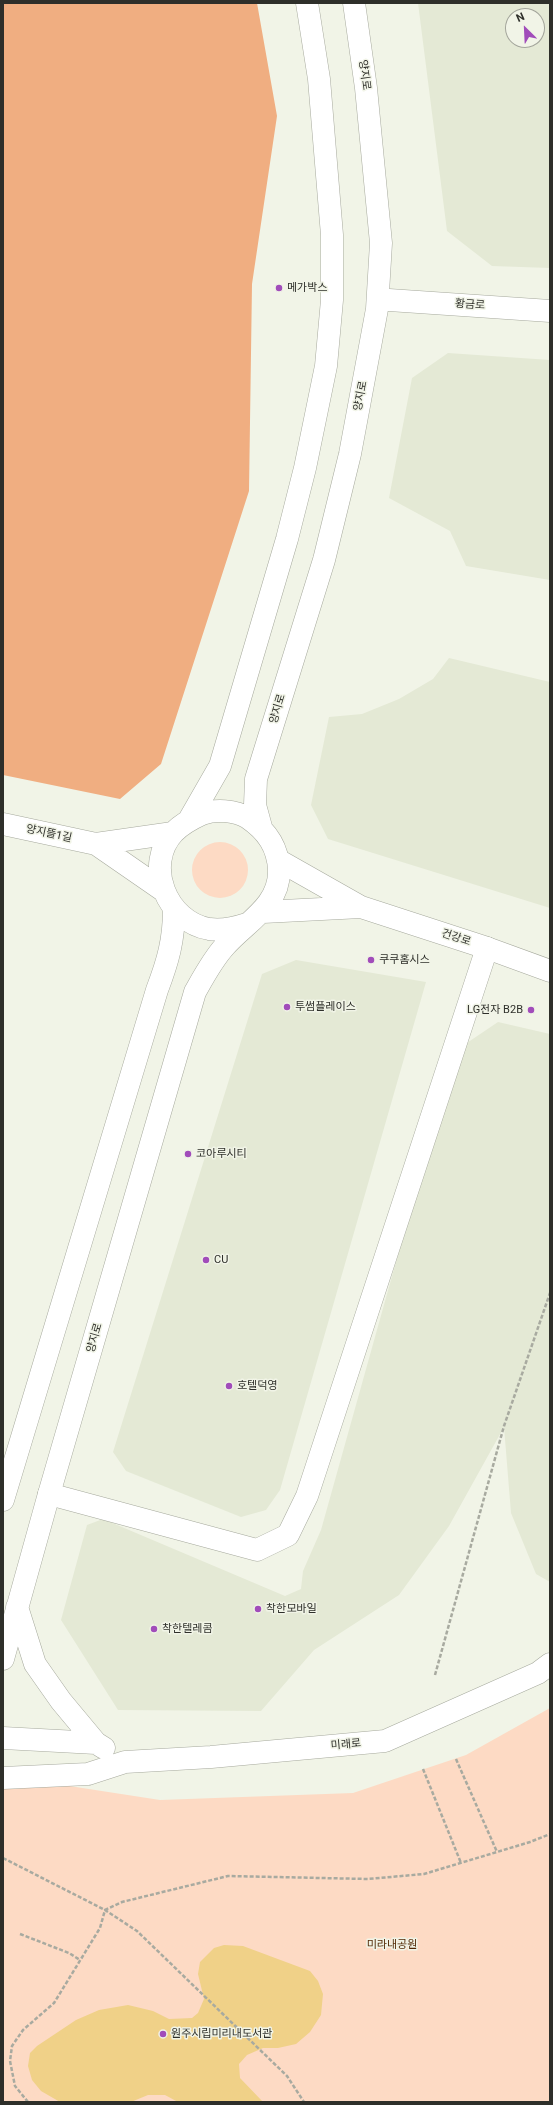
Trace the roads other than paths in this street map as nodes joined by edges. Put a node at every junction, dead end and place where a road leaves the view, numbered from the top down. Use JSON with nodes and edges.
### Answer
{"nodes":[{"id":1,"x":306,"y":3,"type":"edge"},
{"id":2,"x":354,"y":6,"type":"edge"},
{"id":3,"x":389,"y":300,"type":"junction"},
{"id":4,"x":550,"y":311,"type":"edge"},
{"id":5,"x":350,"y":454,"type":"junction"},
{"id":6,"x":3,"y":824,"type":"edge"},
{"id":7,"x":181,"y":826,"type":"junction"},
{"id":8,"x":261,"y":827,"type":"junction"},
{"id":9,"x":96,"y":844,"type":"junction"},
{"id":10,"x":278,"y":860,"type":"junction"},
{"id":11,"x":169,"y":900,"type":"junction"},
{"id":12,"x":361,"y":907,"type":"junction"},
{"id":13,"x":255,"y":918,"type":"junction"},
{"id":14,"x":487,"y":948,"type":"junction"},
{"id":15,"x":550,"y":971,"type":"edge"},
{"id":16,"x":49,"y":1494,"type":"junction"},
{"id":17,"x":3,"y":1500,"type":"edge"},
{"id":18,"x":17,"y":1607,"type":"junction"},
{"id":19,"x":3,"y":1659,"type":"edge"},
{"id":20,"x":550,"y":1664,"type":"edge"},
{"id":21,"x":3,"y":1738,"type":"edge"},
{"id":22,"x":96,"y":1743,"type":"junction"},
{"id":23,"x":125,"y":1762,"type":"junction"},
{"id":24,"x":3,"y":1778,"type":"edge"}],
"edges":[{"from":1,"to":7,"type":"street"},
{"from":2,"to":3,"type":"street"},
{"from":2,"to":5,"type":"street","name":"양지로"},
{"from":3,"to":4,"type":"street","name":"황금로"},
{"from":3,"to":5,"type":"street"},
{"from":5,"to":8,"type":"street","name":"양지로"},
{"from":6,"to":9,"type":"street","name":"양지뜰1길"},
{"from":7,"to":8,"type":"street"},
{"from":7,"to":9,"type":"street"},
{"from":7,"to":11,"type":"street"},
{"from":8,"to":10,"type":"street"},
{"from":9,"to":11,"type":"street"},
{"from":10,"to":12,"type":"street"},
{"from":10,"to":13,"type":"street"},
{"from":11,"to":13,"type":"street"},
{"from":11,"to":17,"type":"street"},
{"from":12,"to":13,"type":"street"},
{"from":12,"to":14,"type":"street","name":"건강로"},
{"from":13,"to":16,"type":"street","name":"양지로"},
{"from":14,"to":15,"type":"street","name":"건강로"},
{"from":14,"to":16,"type":"street"},
{"from":16,"to":18,"type":"street","name":"양지로"},
{"from":18,"to":19,"type":"street","name":"양지로"},
{"from":18,"to":22,"type":"street"},
{"from":20,"to":23,"type":"street","name":"미래로"},
{"from":21,"to":22,"type":"street"},
{"from":22,"to":23,"type":"street"},
{"from":23,"to":24,"type":"street","name":"미래로"}]}
